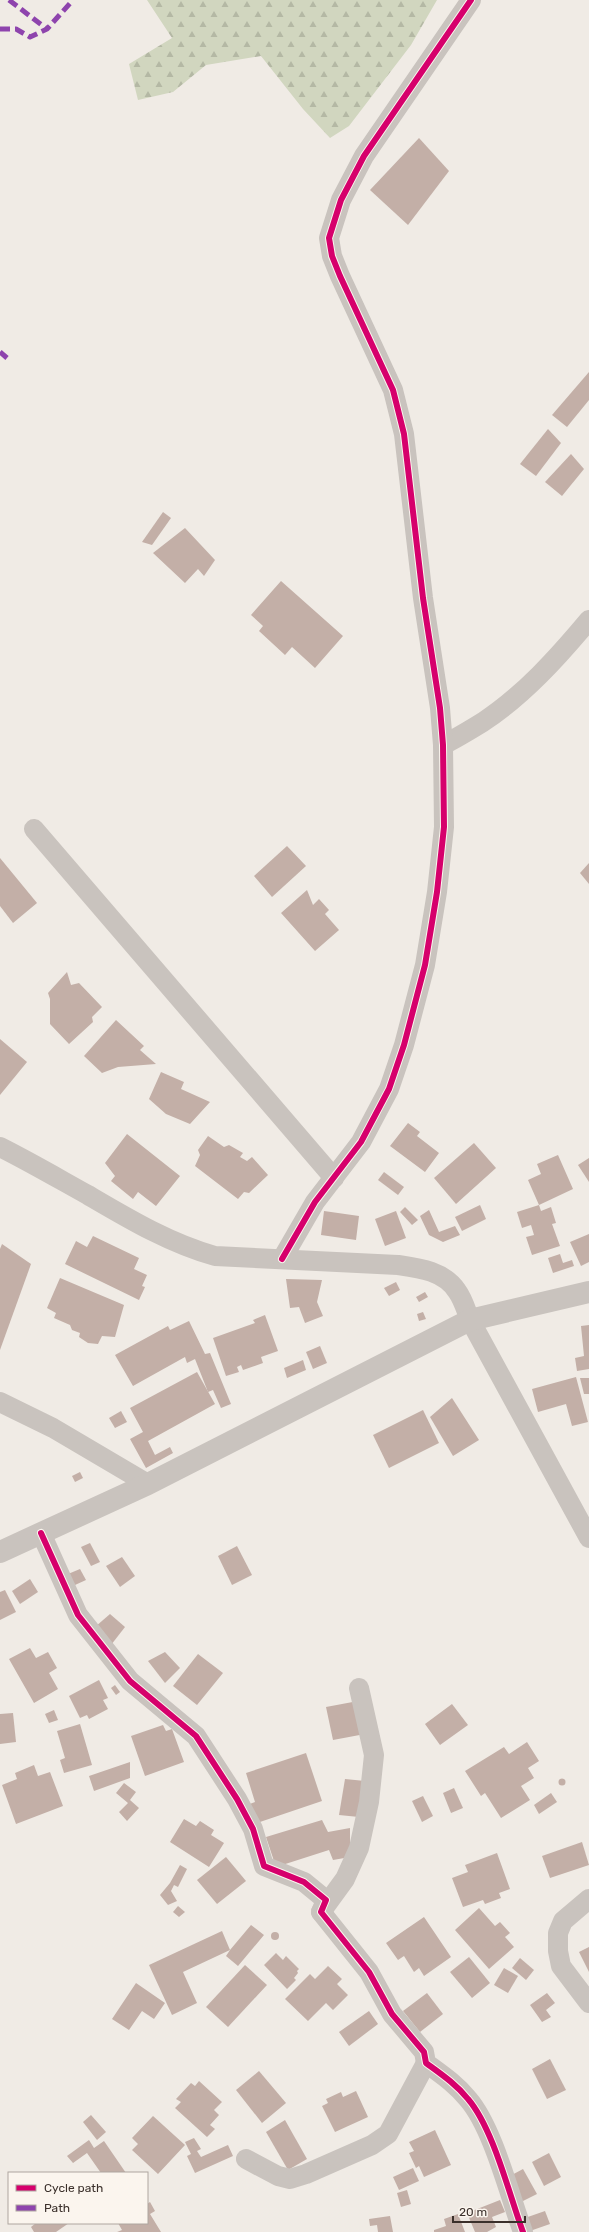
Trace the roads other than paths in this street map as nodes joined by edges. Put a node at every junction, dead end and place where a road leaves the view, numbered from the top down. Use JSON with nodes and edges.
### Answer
{"nodes":[{"id":1,"x":472,"y":0,"type":"edge"},
{"id":2,"x":589,"y":620,"type":"edge"},
{"id":3,"x":443,"y":745,"type":"junction"},
{"id":4,"x":34,"y":829,"type":"dead end"},
{"id":5,"x":0,"y":1147,"type":"edge"},
{"id":6,"x":334,"y":1178,"type":"junction"},
{"id":7,"x":282,"y":1259,"type":"junction"},
{"id":8,"x":589,"y":1292,"type":"edge"},
{"id":9,"x":470,"y":1320,"type":"junction"},
{"id":10,"x":0,"y":1402,"type":"edge"},
{"id":11,"x":148,"y":1484,"type":"junction"},
{"id":12,"x":41,"y":1533,"type":"junction"},
{"id":13,"x":589,"y":1538,"type":"edge"},
{"id":14,"x":0,"y":1552,"type":"edge"},
{"id":15,"x":359,"y":1688,"type":"dead end"},
{"id":16,"x":589,"y":1899,"type":"edge"},
{"id":17,"x":321,"y":1912,"type":"junction"},
{"id":18,"x":589,"y":2003,"type":"edge"},
{"id":19,"x":426,"y":2063,"type":"junction"},
{"id":20,"x":246,"y":2159,"type":"dead end"},
{"id":21,"x":523,"y":2232,"type":"edge"}],
"edges":[{"from":1,"to":3,"type":"street"},
{"from":2,"to":3,"type":"street"},
{"from":3,"to":6,"type":"street"},
{"from":4,"to":6,"type":"street"},
{"from":5,"to":7,"type":"street"},
{"from":6,"to":7,"type":"street"},
{"from":7,"to":9,"type":"street"},
{"from":8,"to":9,"type":"street"},
{"from":9,"to":11,"type":"street"},
{"from":9,"to":13,"type":"street"},
{"from":10,"to":11,"type":"street"},
{"from":11,"to":12,"type":"street"},
{"from":12,"to":14,"type":"street"},
{"from":12,"to":17,"type":"street"},
{"from":15,"to":17,"type":"street"},
{"from":16,"to":18,"type":"street"},
{"from":17,"to":19,"type":"street"},
{"from":19,"to":20,"type":"street"},
{"from":19,"to":21,"type":"street"}]}
